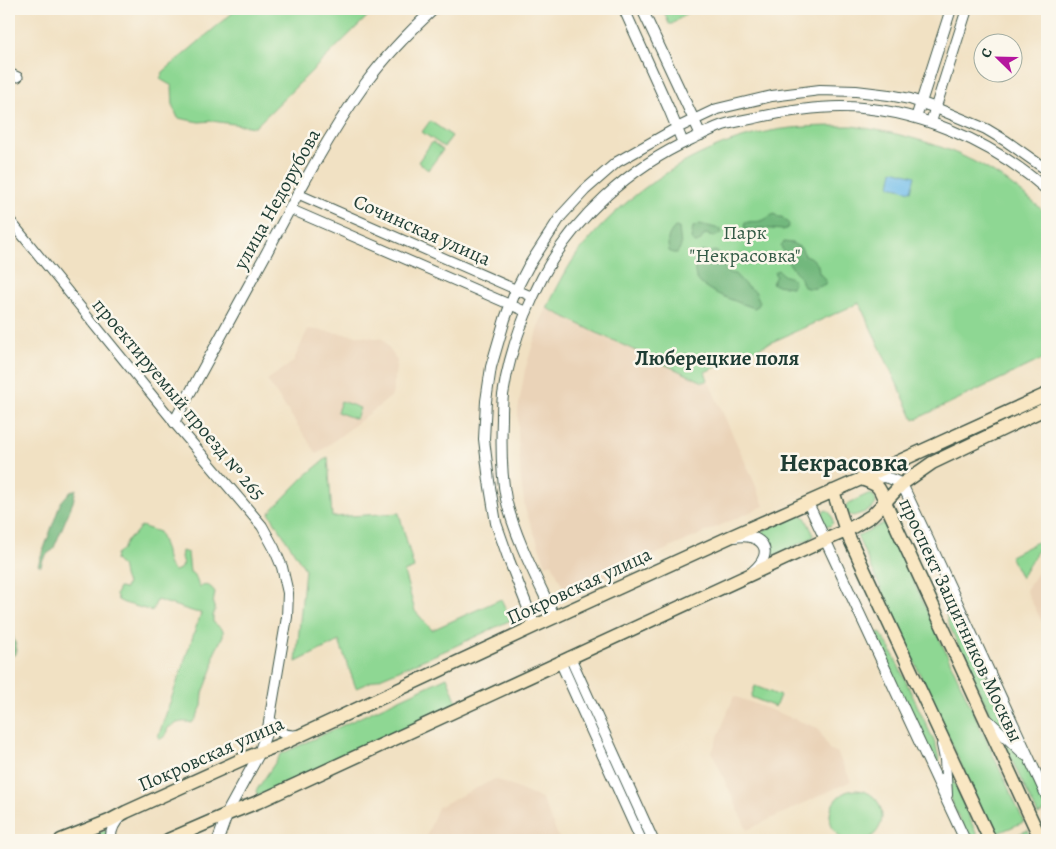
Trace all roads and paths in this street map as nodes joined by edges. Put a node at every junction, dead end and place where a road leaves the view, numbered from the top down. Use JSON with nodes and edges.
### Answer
{"nodes":[{"id":1,"x":434,"y":9,"type":"edge"},
{"id":2,"x":624,"y":9,"type":"edge"},
{"id":3,"x":642,"y":9,"type":"edge"},
{"id":4,"x":951,"y":9,"type":"edge"},
{"id":5,"x":967,"y":9,"type":"edge"},
{"id":6,"x":9,"y":73,"type":"edge"},
{"id":7,"x":18,"y":77,"type":"dead end"},
{"id":8,"x":921,"y":103,"type":"junction"},
{"id":9,"x":936,"y":108,"type":"junction"},
{"id":10,"x":916,"y":118,"type":"junction"},
{"id":11,"x":694,"y":120,"type":"junction"},
{"id":12,"x":931,"y":122,"type":"junction"},
{"id":13,"x":677,"y":128,"type":"junction"},
{"id":14,"x":701,"y":135,"type":"junction"},
{"id":15,"x":683,"y":143,"type":"junction"},
{"id":16,"x":646,"y":145,"type":"junction"},
{"id":17,"x":653,"y":160,"type":"junction"},
{"id":18,"x":1047,"y":170,"type":"edge"},
{"id":19,"x":1047,"y":190,"type":"edge"},
{"id":20,"x":298,"y":194,"type":"junction"},
{"id":21,"x":290,"y":209,"type":"junction"},
{"id":22,"x":9,"y":219,"type":"edge"},
{"id":23,"x":516,"y":290,"type":"junction"},
{"id":24,"x":533,"y":297,"type":"junction"},
{"id":25,"x":510,"y":305,"type":"junction"},
{"id":26,"x":527,"y":312,"type":"junction"},
{"id":27,"x":1047,"y":394,"type":"edge"},
{"id":28,"x":1047,"y":408,"type":"edge"},
{"id":29,"x":174,"y":422,"type":"junction"},
{"id":30,"x":861,"y":480,"type":"junction"},
{"id":31,"x":902,"y":484,"type":"junction"},
{"id":32,"x":834,"y":491,"type":"junction"},
{"id":33,"x":885,"y":502,"type":"junction"},
{"id":34,"x":808,"y":503,"type":"junction"},
{"id":35,"x":846,"y":531,"type":"junction"},
{"id":36,"x":730,"y":537,"type":"junction"},
{"id":37,"x":825,"y":540,"type":"junction"},
{"id":38,"x":748,"y":575,"type":"junction"},
{"id":39,"x":540,"y":586,"type":"junction"},
{"id":40,"x":523,"y":597,"type":"junction"},
{"id":41,"x":554,"y":618,"type":"junction"},
{"id":42,"x":536,"y":626,"type":"junction"},
{"id":43,"x":565,"y":659,"type":"junction"},
{"id":44,"x":984,"y":716,"type":"junction"},
{"id":45,"x":270,"y":719,"type":"junction"},
{"id":46,"x":939,"y":729,"type":"junction"},
{"id":47,"x":304,"y":734,"type":"junction"},
{"id":48,"x":260,"y":753,"type":"junction"},
{"id":49,"x":1029,"y":759,"type":"junction"},
{"id":50,"x":1047,"y":797,"type":"edge"},
{"id":51,"x":948,"y":802,"type":"junction"},
{"id":52,"x":126,"y":812,"type":"junction"},
{"id":53,"x":228,"y":814,"type":"junction"},
{"id":54,"x":60,"y":840,"type":"edge"},
{"id":55,"x":111,"y":840,"type":"edge"},
{"id":56,"x":169,"y":840,"type":"edge"},
{"id":57,"x":187,"y":840,"type":"edge"},
{"id":58,"x":218,"y":840,"type":"edge"},
{"id":59,"x":641,"y":840,"type":"edge"},
{"id":60,"x":653,"y":840,"type":"edge"},
{"id":61,"x":965,"y":840,"type":"edge"},
{"id":62,"x":990,"y":840,"type":"edge"},
{"id":63,"x":1041,"y":840,"type":"edge"}],
"edges":[{"from":1,"to":20,"type":"street","name":"улица Недорубова"},
{"from":2,"to":13,"type":"street"},
{"from":3,"to":11,"type":"street"},
{"from":4,"to":8,"type":"street"},
{"from":5,"to":9,"type":"street"},
{"from":6,"to":7,"type":"street"},
{"from":8,"to":9,"type":"street"},
{"from":8,"to":10,"type":"street"},
{"from":8,"to":11,"type":"street"},
{"from":9,"to":12,"type":"street"},
{"from":9,"to":18,"type":"street"},
{"from":10,"to":12,"type":"street"},
{"from":10,"to":14,"type":"street"},
{"from":11,"to":13,"type":"street"},
{"from":11,"to":14,"type":"street"},
{"from":12,"to":19,"type":"street"},
{"from":13,"to":15,"type":"street"},
{"from":13,"to":16,"type":"street"},
{"from":14,"to":15,"type":"street"},
{"from":15,"to":17,"type":"street"},
{"from":16,"to":17,"type":"street"},
{"from":16,"to":23,"type":"street"},
{"from":17,"to":24,"type":"street"},
{"from":20,"to":21,"type":"street","name":"улица Недорубова"},
{"from":20,"to":23,"type":"street","name":"Сочинская улица"},
{"from":21,"to":25,"type":"street","name":"Сочинская улица"},
{"from":21,"to":29,"type":"street","name":"улица Недорубова"},
{"from":22,"to":29,"type":"street","name":"проектируемый проезд № 265"},
{"from":23,"to":24,"type":"street","name":"Сочинская улица"},
{"from":23,"to":25,"type":"street"},
{"from":24,"to":26,"type":"street"},
{"from":25,"to":26,"type":"street","name":"Сочинская улица"},
{"from":25,"to":40,"type":"street"},
{"from":26,"to":39,"type":"street"},
{"from":27,"to":30,"type":"main road","name":"Покровская улица"},
{"from":28,"to":31,"type":"main road"},
{"from":29,"to":45,"type":"street","name":"проектируемый проезд № 265"},
{"from":30,"to":31,"type":"street"},
{"from":30,"to":32,"type":"main road","name":"Покровская улица"},
{"from":30,"to":33,"type":"main road","name":"проспект Защитников Москвы"},
{"from":31,"to":33,"type":"main road"},
{"from":31,"to":49,"type":"street"},
{"from":32,"to":34,"type":"main road","name":"Покровская улица"},
{"from":32,"to":35,"type":"main road"},
{"from":33,"to":35,"type":"main road"},
{"from":33,"to":44,"type":"main road","name":"проспект Защитников Москвы"},
{"from":34,"to":36,"type":"main road","name":"Покровская улица"},
{"from":34,"to":37,"type":"street"},
{"from":35,"to":37,"type":"main road"},
{"from":35,"to":46,"type":"main road"},
{"from":36,"to":38,"type":"street"},
{"from":36,"to":41,"type":"main road","name":"Покровская улица"},
{"from":37,"to":38,"type":"main road"},
{"from":37,"to":51,"type":"street"},
{"from":38,"to":43,"type":"main road"},
{"from":39,"to":40,"type":"street"},
{"from":39,"to":41,"type":"street"},
{"from":40,"to":42,"type":"street"},
{"from":41,"to":42,"type":"main road","name":"Покровская улица"},
{"from":42,"to":47,"type":"main road","name":"Покровская улица"},
{"from":43,"to":53,"type":"main road"},
{"from":43,"to":59,"type":"street"},
{"from":43,"to":60,"type":"street"},
{"from":44,"to":49,"type":"street"},
{"from":44,"to":63,"type":"main road","name":"проспект Защитников Москвы"},
{"from":45,"to":47,"type":"street"},
{"from":45,"to":48,"type":"street","name":"проектируемый проезд № 265"},
{"from":46,"to":51,"type":"street"},
{"from":46,"to":62,"type":"main road"},
{"from":47,"to":48,"type":"main road","name":"Покровская улица"},
{"from":48,"to":52,"type":"main road","name":"Покровская улица"},
{"from":48,"to":53,"type":"street","name":"проектируемый проезд № 265"},
{"from":49,"to":50,"type":"street"},
{"from":51,"to":61,"type":"street"},
{"from":52,"to":54,"type":"main road","name":"Покровская улица"},
{"from":52,"to":55,"type":"street"},
{"from":53,"to":56,"type":"main road"},
{"from":53,"to":58,"type":"street","name":"проектируемый проезд № 265"},
{"from":56,"to":57,"type":"street"}]}
